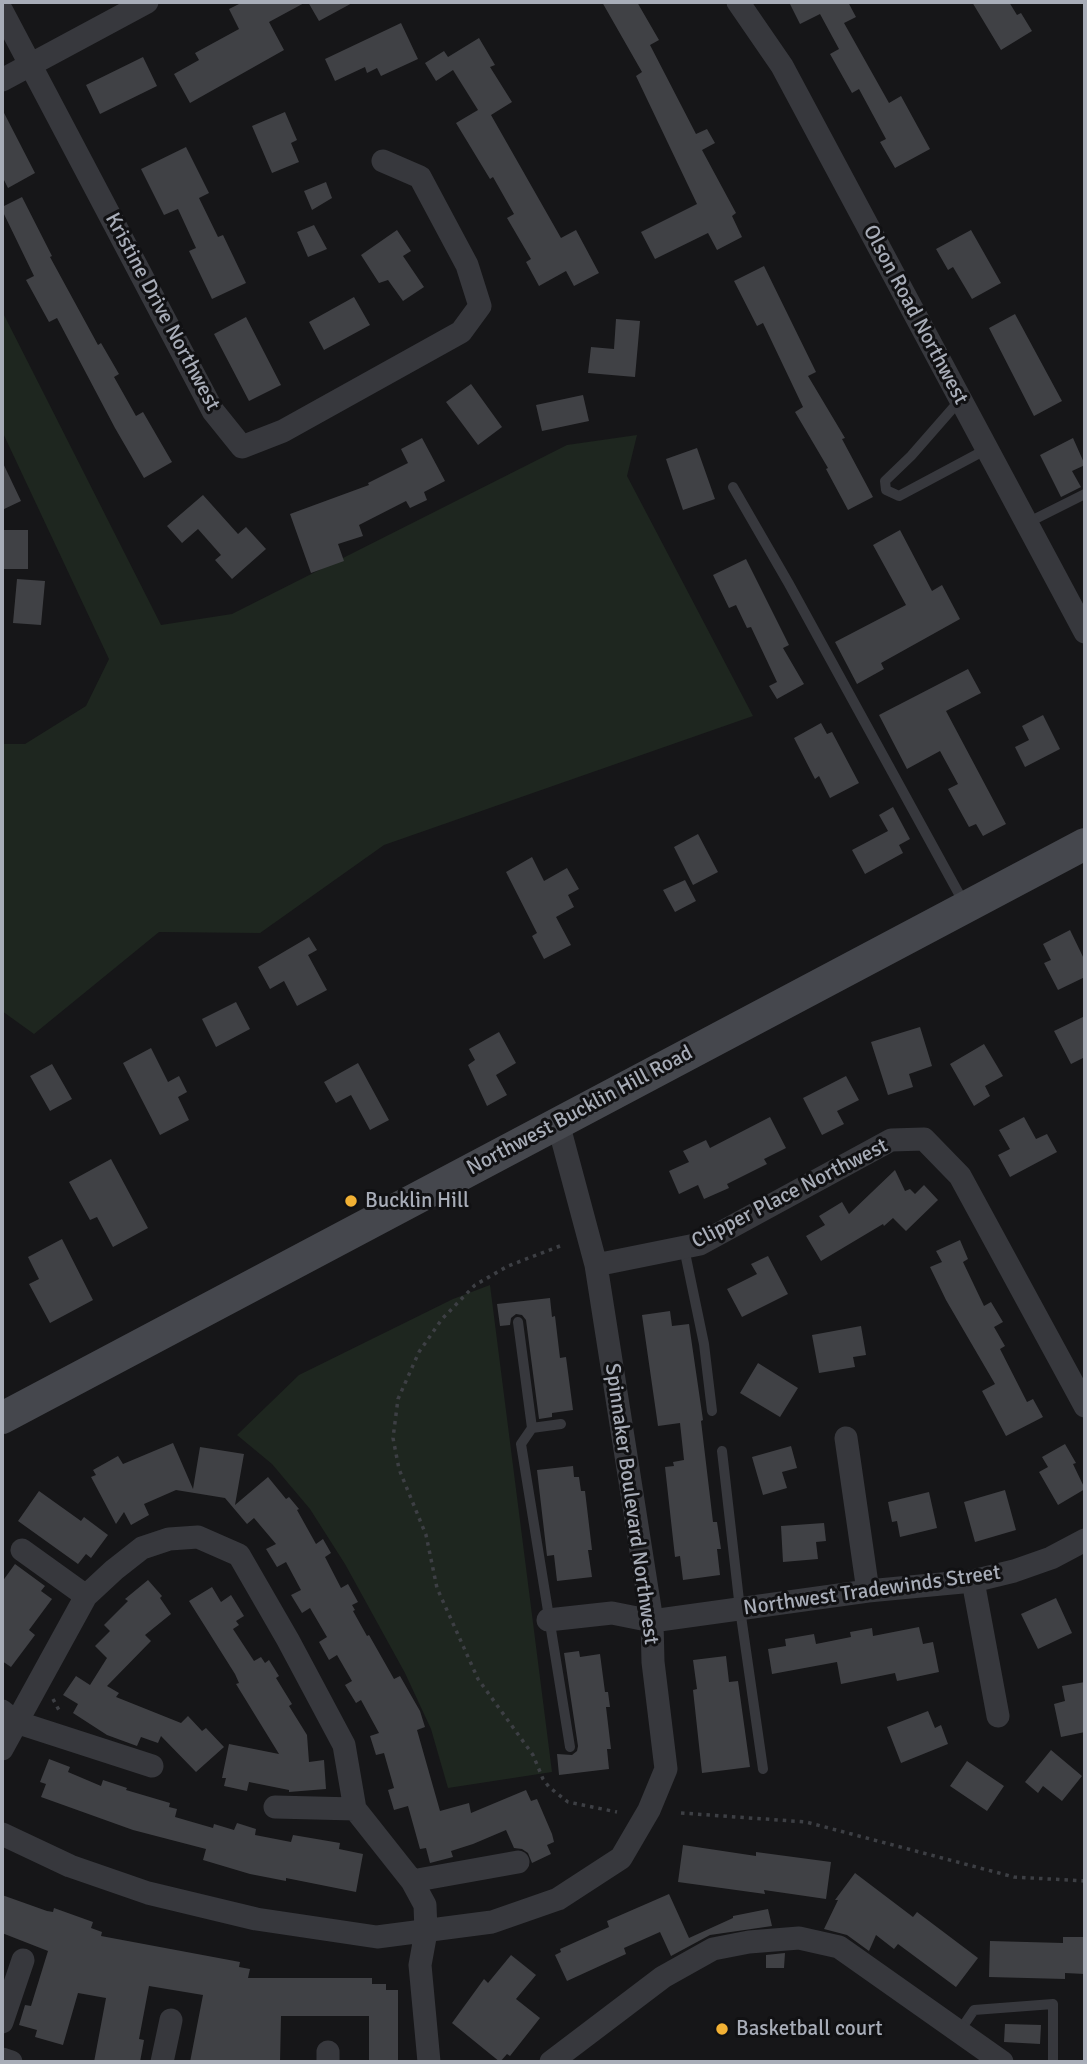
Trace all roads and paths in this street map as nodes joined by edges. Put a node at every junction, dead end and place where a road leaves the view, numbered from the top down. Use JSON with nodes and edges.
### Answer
{"nodes":[{"id":1,"x":147,"y":2,"type":"edge"},
{"id":2,"x":738,"y":2,"type":"edge"},
{"id":3,"x":2,"y":11,"type":"edge"},
{"id":4,"x":31,"y":65,"type":"junction"},
{"id":5,"x":2,"y":80,"type":"edge"},
{"id":6,"x":383,"y":161,"type":"dead end"},
{"id":7,"x":960,"y":399,"type":"junction"},
{"id":8,"x":987,"y":449,"type":"junction"},
{"id":9,"x":733,"y":486,"type":"dead end"},
{"id":10,"x":1085,"y":494,"type":"edge"},
{"id":11,"x":1027,"y":523,"type":"junction"},
{"id":12,"x":1085,"y":632,"type":"edge"},
{"id":13,"x":1085,"y":844,"type":"edge"},
{"id":14,"x":966,"y":906,"type":"junction"},
{"id":15,"x":558,"y":1123,"type":"junction"},
{"id":16,"x":560,"y":1246,"type":"dead end"},
{"id":17,"x":684,"y":1248,"type":"junction"},
{"id":18,"x":596,"y":1265,"type":"junction"},
{"id":19,"x":518,"y":1322,"type":"dead end"},
{"id":20,"x":1085,"y":1406,"type":"edge"},
{"id":21,"x":712,"y":1411,"type":"dead end"},
{"id":22,"x":2,"y":1418,"type":"edge"},
{"id":23,"x":561,"y":1424,"type":"dead end"},
{"id":24,"x":532,"y":1428,"type":"junction"},
{"id":25,"x":846,"y":1438,"type":"dead end"},
{"id":26,"x":722,"y":1451,"type":"dead end"},
{"id":27,"x":1085,"y":1540,"type":"edge"},
{"id":28,"x":22,"y":1550,"type":"dead end"},
{"id":29,"x":973,"y":1581,"type":"junction"},
{"id":30,"x":868,"y":1591,"type":"junction"},
{"id":31,"x":86,"y":1596,"type":"junction"},
{"id":32,"x":740,"y":1609,"type":"junction"},
{"id":33,"x":548,"y":1620,"type":"junction"},
{"id":34,"x":652,"y":1621,"type":"junction"},
{"id":35,"x":998,"y":1716,"type":"dead end"},
{"id":36,"x":9,"y":1717,"type":"edge"},
{"id":37,"x":570,"y":1747,"type":"dead end"},
{"id":38,"x":2,"y":1749,"type":"edge"},
{"id":39,"x":152,"y":1766,"type":"dead end"},
{"id":40,"x":763,"y":1769,"type":"dead end"},
{"id":41,"x":275,"y":1807,"type":"dead end"},
{"id":42,"x":355,"y":1808,"type":"junction"},
{"id":43,"x":617,"y":1812,"type":"dead end"},
{"id":44,"x":681,"y":1813,"type":"dead end"},
{"id":45,"x":2,"y":1834,"type":"edge"},
{"id":46,"x":518,"y":1862,"type":"dead end"},
{"id":47,"x":412,"y":1881,"type":"junction"},
{"id":48,"x":1085,"y":1881,"type":"edge"},
{"id":49,"x":426,"y":1932,"type":"junction"},
{"id":50,"x":23,"y":1960,"type":"dead end"},
{"id":51,"x":171,"y":2021,"type":"dead end"},
{"id":52,"x":2,"y":2022,"type":"edge"},
{"id":53,"x":959,"y":2032,"type":"junction"},
{"id":54,"x":2,"y":2059,"type":"edge"},
{"id":55,"x":11,"y":2062,"type":"edge"},
{"id":56,"x":162,"y":2062,"type":"edge"},
{"id":57,"x":429,"y":2062,"type":"edge"},
{"id":58,"x":551,"y":2062,"type":"edge"},
{"id":59,"x":1002,"y":2062,"type":"edge"},
{"id":60,"x":1052,"y":2062,"type":"edge"}],
"edges":[{"from":1,"to":4,"type":"street"},
{"from":2,"to":7,"type":"street","name":"Olson Road Northwest"},
{"from":3,"to":4,"type":"street"},
{"from":4,"to":5,"type":"street"},
{"from":4,"to":6,"type":"street","name":"Kristine Drive Northwest"},
{"from":7,"to":8,"type":"street","name":"Olson Road Northwest"},
{"from":7,"to":8,"type":"lane"},
{"from":8,"to":11,"type":"street","name":"Olson Road Northwest"},
{"from":9,"to":14,"type":"lane"},
{"from":10,"to":11,"type":"lane"},
{"from":11,"to":12,"type":"street","name":"Olson Road Northwest"},
{"from":13,"to":14,"type":"main road","name":"Northwest Bucklin Hill Road"},
{"from":14,"to":15,"type":"main road","name":"Northwest Bucklin Hill Road"},
{"from":15,"to":18,"type":"street","name":"Spinnaker Boulevard Northwest"},
{"from":15,"to":22,"type":"main road","name":"Northwest Bucklin Hill Road"},
{"from":16,"to":43,"type":"path"},
{"from":17,"to":18,"type":"street","name":"Clipper Place Northwest"},
{"from":17,"to":20,"type":"street","name":"Clipper Place Northwest"},
{"from":17,"to":21,"type":"lane"},
{"from":18,"to":34,"type":"street","name":"Spinnaker Boulevard Northwest"},
{"from":19,"to":24,"type":"lane"},
{"from":23,"to":24,"type":"lane"},
{"from":24,"to":33,"type":"lane"},
{"from":25,"to":30,"type":"street"},
{"from":26,"to":32,"type":"lane"},
{"from":27,"to":29,"type":"street","name":"Northwest Tradewinds Street"},
{"from":28,"to":31,"type":"street"},
{"from":29,"to":30,"type":"street","name":"Northwest Tradewinds Street"},
{"from":29,"to":35,"type":"street"},
{"from":30,"to":32,"type":"street","name":"Northwest Tradewinds Street"},
{"from":31,"to":36,"type":"street"},
{"from":31,"to":42,"type":"street"},
{"from":32,"to":34,"type":"street","name":"Northwest Tradewinds Street"},
{"from":32,"to":40,"type":"lane"},
{"from":33,"to":34,"type":"street","name":"Northwest Tradewinds Street"},
{"from":33,"to":37,"type":"lane"},
{"from":34,"to":49,"type":"street","name":"Spinnaker Boulevard Northwest"},
{"from":36,"to":38,"type":"street"},
{"from":36,"to":39,"type":"street"},
{"from":41,"to":42,"type":"street"},
{"from":42,"to":47,"type":"street"},
{"from":44,"to":48,"type":"path"},
{"from":45,"to":49,"type":"street","name":"Spinnaker Boulevard Northwest"},
{"from":46,"to":47,"type":"street"},
{"from":47,"to":49,"type":"street"},
{"from":49,"to":57,"type":"street"},
{"from":50,"to":52,"type":"street"},
{"from":51,"to":56,"type":"street"},
{"from":53,"to":58,"type":"street"},
{"from":53,"to":59,"type":"street"},
{"from":53,"to":60,"type":"lane"},
{"from":54,"to":55,"type":"street"}]}
